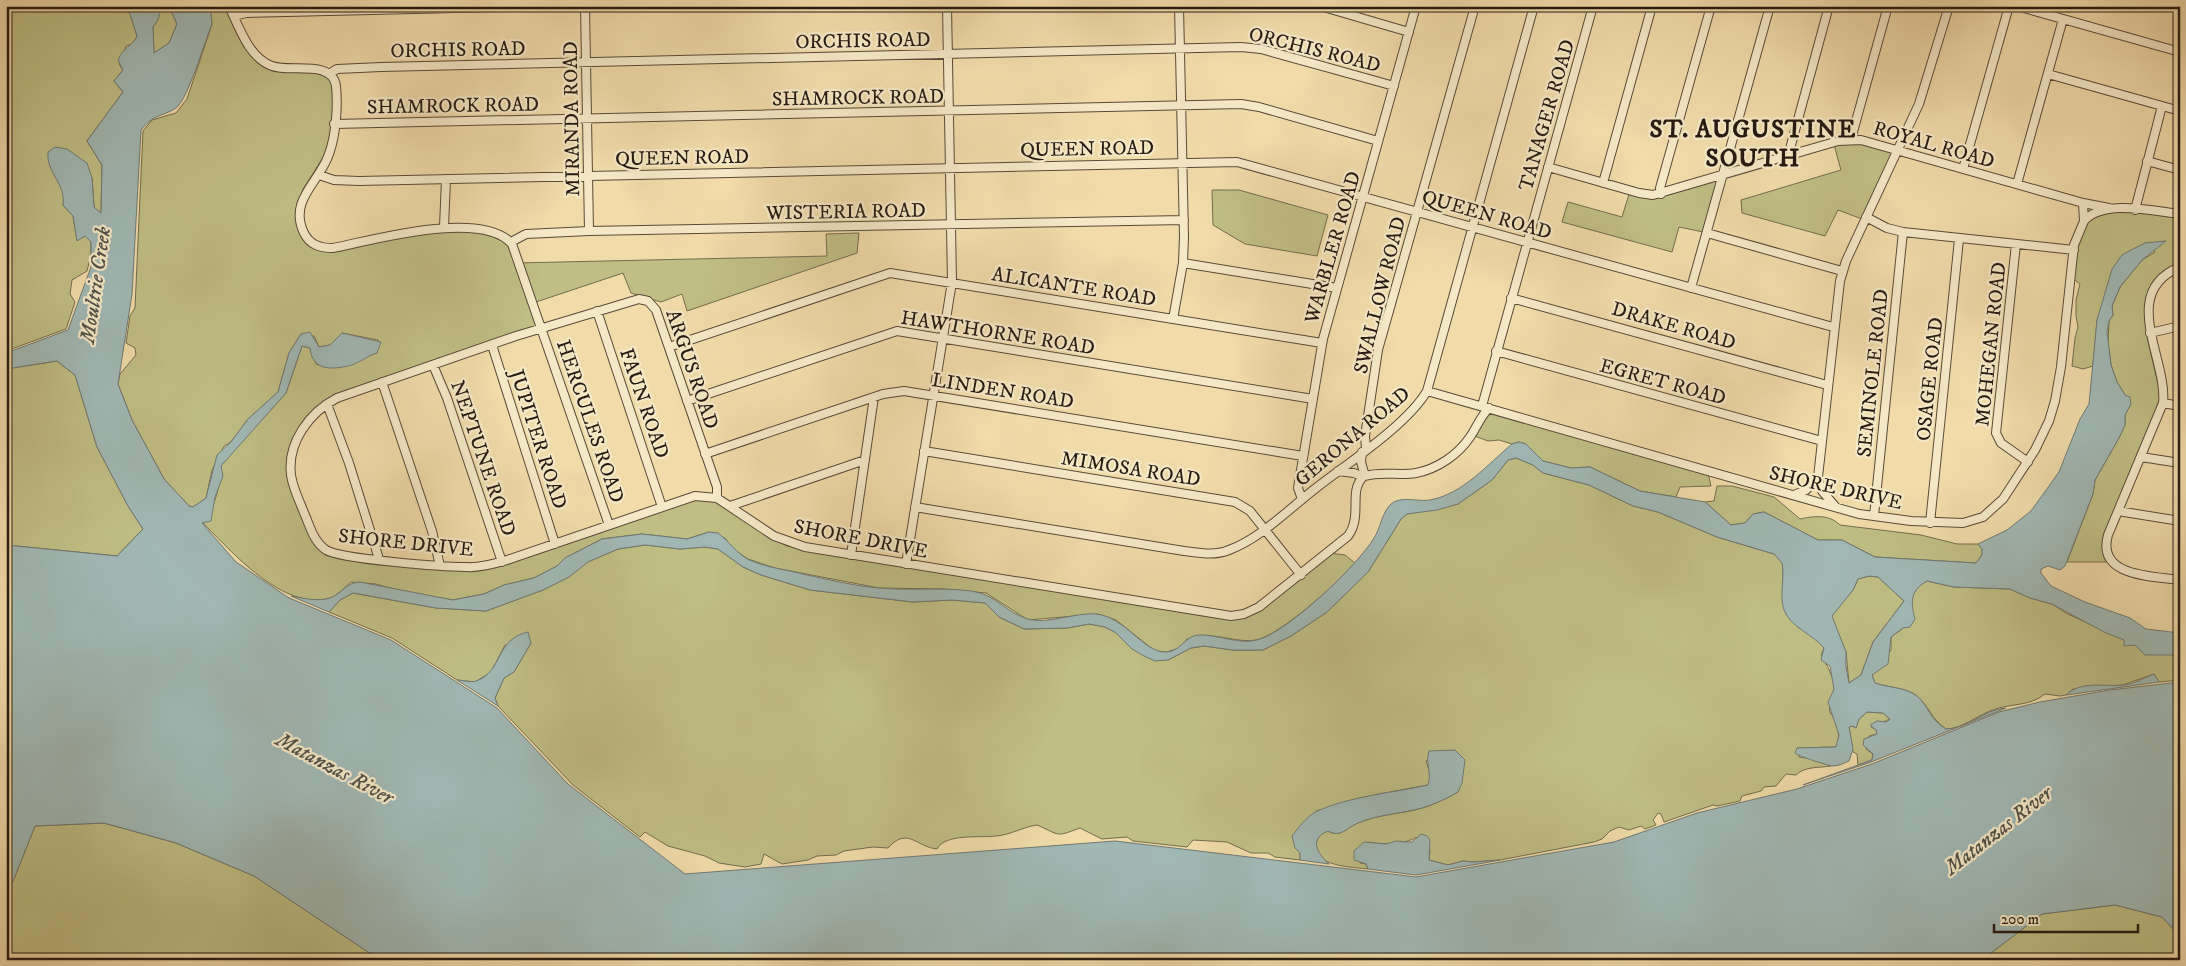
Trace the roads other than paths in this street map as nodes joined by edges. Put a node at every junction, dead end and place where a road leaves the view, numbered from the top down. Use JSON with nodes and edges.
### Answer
{"nodes":[{"id":1,"x":228,"y":6,"type":"edge"},
{"id":2,"x":540,"y":6,"type":"edge"},
{"id":3,"x":585,"y":6,"type":"edge"},
{"id":4,"x":948,"y":6,"type":"edge"},
{"id":5,"x":1179,"y":6,"type":"edge"},
{"id":6,"x":1320,"y":6,"type":"edge"},
{"id":7,"x":1416,"y":6,"type":"edge"},
{"id":8,"x":1475,"y":6,"type":"edge"},
{"id":9,"x":1534,"y":6,"type":"edge"},
{"id":10,"x":1593,"y":6,"type":"edge"},
{"id":11,"x":1652,"y":6,"type":"edge"},
{"id":12,"x":1711,"y":6,"type":"edge"},
{"id":13,"x":1770,"y":6,"type":"edge"},
{"id":14,"x":1829,"y":6,"type":"edge"},
{"id":15,"x":1888,"y":6,"type":"edge"},
{"id":16,"x":1949,"y":6,"type":"edge"},
{"id":17,"x":2009,"y":6,"type":"edge"},
{"id":18,"x":2017,"y":6,"type":"edge"},
{"id":19,"x":234,"y":16,"type":"junction"},
{"id":20,"x":2063,"y":19,"type":"junction"},
{"id":21,"x":1409,"y":32,"type":"junction"},
{"id":22,"x":1180,"y":49,"type":"junction"},
{"id":23,"x":2180,"y":52,"type":"edge"},
{"id":24,"x":948,"y":54,"type":"junction"},
{"id":25,"x":586,"y":62,"type":"junction"},
{"id":26,"x":330,"y":74,"type":"junction"},
{"id":27,"x":2048,"y":74,"type":"junction"},
{"id":28,"x":1394,"y":86,"type":"junction"},
{"id":29,"x":1181,"y":106,"type":"junction"},
{"id":30,"x":2162,"y":106,"type":"junction"},
{"id":31,"x":950,"y":111,"type":"junction"},
{"id":32,"x":2180,"y":111,"type":"edge"},
{"id":33,"x":587,"y":119,"type":"junction"},
{"id":34,"x":334,"y":124,"type":"junction"},
{"id":35,"x":1851,"y":139,"type":"junction"},
{"id":36,"x":1378,"y":141,"type":"junction"},
{"id":37,"x":1898,"y":150,"type":"junction"},
{"id":38,"x":1788,"y":156,"type":"junction"},
{"id":39,"x":2147,"y":161,"type":"junction"},
{"id":40,"x":1182,"y":163,"type":"junction"},
{"id":41,"x":951,"y":167,"type":"junction"},
{"id":42,"x":1548,"y":167,"type":"junction"},
{"id":43,"x":1963,"y":169,"type":"junction"},
{"id":44,"x":2180,"y":170,"type":"edge"},
{"id":45,"x":319,"y":175,"type":"junction"},
{"id":46,"x":588,"y":175,"type":"junction"},
{"id":47,"x":1722,"y":176,"type":"junction"},
{"id":48,"x":446,"y":179,"type":"junction"},
{"id":49,"x":1603,"y":183,"type":"junction"},
{"id":50,"x":2017,"y":184,"type":"junction"},
{"id":51,"x":1660,"y":194,"type":"junction"},
{"id":52,"x":1363,"y":195,"type":"junction"},
{"id":53,"x":2083,"y":203,"type":"junction"},
{"id":54,"x":2109,"y":208,"type":"junction"},
{"id":55,"x":2135,"y":210,"type":"junction"},
{"id":56,"x":1417,"y":211,"type":"junction"},
{"id":57,"x":2180,"y":214,"type":"edge"},
{"id":58,"x":1866,"y":217,"type":"junction"},
{"id":59,"x":1184,"y":220,"type":"junction"},
{"id":60,"x":2084,"y":221,"type":"junction"},
{"id":61,"x":952,"y":224,"type":"junction"},
{"id":62,"x":1472,"y":226,"type":"junction"},
{"id":63,"x":444,"y":227,"type":"junction"},
{"id":64,"x":589,"y":231,"type":"junction"},
{"id":65,"x":1903,"y":232,"type":"junction"},
{"id":66,"x":1707,"y":233,"type":"junction"},
{"id":67,"x":1959,"y":239,"type":"junction"},
{"id":68,"x":511,"y":242,"type":"junction"},
{"id":69,"x":1527,"y":242,"type":"junction"},
{"id":70,"x":2016,"y":244,"type":"junction"},
{"id":71,"x":2074,"y":250,"type":"junction"},
{"id":72,"x":1184,"y":263,"type":"junction"},
{"id":73,"x":2180,"y":267,"type":"edge"},
{"id":74,"x":1842,"y":271,"type":"junction"},
{"id":75,"x":952,"y":282,"type":"junction"},
{"id":76,"x":1337,"y":288,"type":"junction"},
{"id":77,"x":1691,"y":288,"type":"junction"},
{"id":78,"x":1511,"y":298,"type":"junction"},
{"id":79,"x":597,"y":311,"type":"junction"},
{"id":80,"x":1173,"y":319,"type":"junction"},
{"id":81,"x":2180,"y":326,"type":"edge"},
{"id":82,"x":1834,"y":327,"type":"junction"},
{"id":83,"x":542,"y":329,"type":"junction"},
{"id":84,"x":2150,"y":333,"type":"junction"},
{"id":85,"x":943,"y":338,"type":"junction"},
{"id":86,"x":1322,"y":343,"type":"junction"},
{"id":87,"x":492,"y":345,"type":"junction"},
{"id":88,"x":668,"y":346,"type":"junction"},
{"id":89,"x":1496,"y":351,"type":"junction"},
{"id":90,"x":433,"y":365,"type":"junction"},
{"id":91,"x":382,"y":382,"type":"junction"},
{"id":92,"x":1827,"y":385,"type":"junction"},
{"id":93,"x":1428,"y":391,"type":"junction"},
{"id":94,"x":934,"y":395,"type":"junction"},
{"id":95,"x":874,"y":397,"type":"junction"},
{"id":96,"x":1313,"y":400,"type":"junction"},
{"id":97,"x":687,"y":401,"type":"junction"},
{"id":98,"x":327,"y":404,"type":"junction"},
{"id":99,"x":2163,"y":404,"type":"junction"},
{"id":100,"x":2180,"y":406,"type":"edge"},
{"id":101,"x":1485,"y":407,"type":"junction"},
{"id":102,"x":1822,"y":442,"type":"junction"},
{"id":103,"x":924,"y":451,"type":"junction"},
{"id":104,"x":1364,"y":451,"type":"junction"},
{"id":105,"x":705,"y":454,"type":"junction"},
{"id":106,"x":1303,"y":456,"type":"junction"},
{"id":107,"x":2141,"y":457,"type":"junction"},
{"id":108,"x":865,"y":460,"type":"junction"},
{"id":109,"x":2028,"y":462,"type":"junction"},
{"id":110,"x":2180,"y":463,"type":"edge"},
{"id":111,"x":1338,"y":471,"type":"junction"},
{"id":112,"x":1818,"y":477,"type":"junction"},
{"id":113,"x":1794,"y":495,"type":"junction"},
{"id":114,"x":716,"y":498,"type":"junction"},
{"id":115,"x":1302,"y":500,"type":"junction"},
{"id":116,"x":730,"y":506,"type":"junction"},
{"id":117,"x":662,"y":507,"type":"junction"},
{"id":118,"x":916,"y":507,"type":"junction"},
{"id":119,"x":1837,"y":507,"type":"junction"},
{"id":120,"x":2118,"y":511,"type":"junction"},
{"id":121,"x":1874,"y":516,"type":"junction"},
{"id":122,"x":2180,"y":521,"type":"edge"},
{"id":123,"x":1930,"y":522,"type":"junction"},
{"id":124,"x":609,"y":525,"type":"junction"},
{"id":125,"x":1264,"y":528,"type":"junction"},
{"id":126,"x":555,"y":544,"type":"junction"},
{"id":127,"x":851,"y":555,"type":"junction"},
{"id":128,"x":379,"y":559,"type":"junction"},
{"id":129,"x":502,"y":562,"type":"junction"},
{"id":130,"x":906,"y":564,"type":"junction"},
{"id":131,"x":440,"y":566,"type":"junction"},
{"id":132,"x":1301,"y":575,"type":"junction"},
{"id":133,"x":2180,"y":580,"type":"edge"}],
"edges":[{"from":1,"to":19,"type":"street"},
{"from":2,"to":19,"type":"street"},
{"from":3,"to":25,"type":"street","name":"MIRANDA ROAD"},
{"from":4,"to":24,"type":"street"},
{"from":5,"to":22,"type":"street","name":"ALICANTE ROAD"},
{"from":6,"to":21,"type":"street"},
{"from":7,"to":21,"type":"street","name":"WARBLER ROAD"},
{"from":8,"to":56,"type":"street","name":"SWALLOW ROAD"},
{"from":9,"to":62,"type":"street","name":"GERONA ROAD"},
{"from":10,"to":42,"type":"street","name":"TANAGER ROAD"},
{"from":11,"to":49,"type":"street"},
{"from":12,"to":51,"type":"street"},
{"from":13,"to":47,"type":"street"},
{"from":14,"to":38,"type":"street"},
{"from":15,"to":35,"type":"street"},
{"from":16,"to":37,"type":"street"},
{"from":17,"to":43,"type":"street"},
{"from":18,"to":20,"type":"street"},
{"from":19,"to":26,"type":"street"},
{"from":20,"to":23,"type":"street"},
{"from":20,"to":27,"type":"street"},
{"from":21,"to":28,"type":"street","name":"WARBLER ROAD"},
{"from":22,"to":24,"type":"street","name":"ORCHIS ROAD"},
{"from":22,"to":28,"type":"street","name":"ORCHIS ROAD"},
{"from":22,"to":29,"type":"street","name":"ALICANTE ROAD"},
{"from":24,"to":25,"type":"street","name":"ORCHIS ROAD"},
{"from":24,"to":31,"type":"street"},
{"from":25,"to":26,"type":"street","name":"ORCHIS ROAD"},
{"from":25,"to":33,"type":"street","name":"MIRANDA ROAD"},
{"from":26,"to":34,"type":"street"},
{"from":27,"to":30,"type":"street"},
{"from":27,"to":50,"type":"street"},
{"from":28,"to":36,"type":"street","name":"WARBLER ROAD"},
{"from":29,"to":31,"type":"street","name":"SHAMROCK ROAD"},
{"from":29,"to":36,"type":"street","name":"SHAMROCK ROAD"},
{"from":29,"to":40,"type":"street","name":"ALICANTE ROAD"},
{"from":30,"to":32,"type":"street"},
{"from":30,"to":39,"type":"street"},
{"from":31,"to":33,"type":"street","name":"SHAMROCK ROAD"},
{"from":31,"to":41,"type":"street"},
{"from":33,"to":34,"type":"street","name":"SHAMROCK ROAD"},
{"from":33,"to":46,"type":"street","name":"MIRANDA ROAD"},
{"from":34,"to":45,"type":"street"},
{"from":35,"to":37,"type":"street","name":"ROYAL ROAD"},
{"from":35,"to":38,"type":"street","name":"ROYAL ROAD"},
{"from":36,"to":52,"type":"street","name":"WARBLER ROAD"},
{"from":37,"to":43,"type":"street","name":"ROYAL ROAD"},
{"from":37,"to":58,"type":"street"},
{"from":38,"to":47,"type":"street","name":"ROYAL ROAD"},
{"from":39,"to":44,"type":"street"},
{"from":39,"to":55,"type":"street"},
{"from":40,"to":41,"type":"street","name":"QUEEN ROAD"},
{"from":40,"to":52,"type":"street","name":"QUEEN ROAD"},
{"from":40,"to":59,"type":"street","name":"ALICANTE ROAD"},
{"from":41,"to":46,"type":"street","name":"QUEEN ROAD"},
{"from":41,"to":61,"type":"street"},
{"from":42,"to":49,"type":"street","name":"ROYAL ROAD"},
{"from":42,"to":69,"type":"street","name":"TANAGER ROAD"},
{"from":43,"to":50,"type":"street","name":"ROYAL ROAD"},
{"from":45,"to":48,"type":"street","name":"QUEEN ROAD"},
{"from":45,"to":63,"type":"street"},
{"from":46,"to":48,"type":"street","name":"QUEEN ROAD"},
{"from":46,"to":64,"type":"street","name":"MIRANDA ROAD"},
{"from":47,"to":51,"type":"street","name":"ROYAL ROAD"},
{"from":47,"to":66,"type":"street"},
{"from":48,"to":63,"type":"street"},
{"from":49,"to":51,"type":"street","name":"ROYAL ROAD"},
{"from":50,"to":53,"type":"street","name":"ROYAL ROAD"},
{"from":52,"to":56,"type":"street","name":"QUEEN ROAD"},
{"from":52,"to":76,"type":"street","name":"WARBLER ROAD"},
{"from":53,"to":54,"type":"street","name":"ROYAL ROAD"},
{"from":53,"to":60,"type":"street","name":"SHORE DRIVE"},
{"from":54,"to":55,"type":"street"},
{"from":54,"to":60,"type":"street"},
{"from":55,"to":57,"type":"street"},
{"from":56,"to":62,"type":"street","name":"QUEEN ROAD"},
{"from":56,"to":104,"type":"street","name":"SWALLOW ROAD"},
{"from":58,"to":65,"type":"street"},
{"from":58,"to":74,"type":"street"},
{"from":59,"to":61,"type":"street","name":"WISTERIA ROAD"},
{"from":59,"to":72,"type":"street","name":"ALICANTE ROAD"},
{"from":60,"to":71,"type":"street","name":"SHORE DRIVE"},
{"from":61,"to":64,"type":"street","name":"WISTERIA ROAD"},
{"from":61,"to":75,"type":"street"},
{"from":62,"to":69,"type":"street","name":"QUEEN ROAD"},
{"from":62,"to":93,"type":"street","name":"GERONA ROAD"},
{"from":63,"to":68,"type":"street"},
{"from":64,"to":68,"type":"street","name":"WISTERIA ROAD"},
{"from":65,"to":67,"type":"street"},
{"from":65,"to":121,"type":"street","name":"SEMINOLE ROAD"},
{"from":66,"to":74,"type":"street"},
{"from":66,"to":77,"type":"street"},
{"from":67,"to":70,"type":"street"},
{"from":67,"to":123,"type":"street","name":"OSAGE ROAD"},
{"from":68,"to":83,"type":"street"},
{"from":69,"to":77,"type":"street","name":"QUEEN ROAD"},
{"from":69,"to":78,"type":"street","name":"TANAGER ROAD"},
{"from":70,"to":71,"type":"street"},
{"from":70,"to":109,"type":"street","name":"MOHEGAN ROAD"},
{"from":71,"to":109,"type":"street","name":"SHORE DRIVE"},
{"from":72,"to":76,"type":"street"},
{"from":72,"to":80,"type":"street","name":"ALICANTE ROAD"},
{"from":73,"to":84,"type":"street"},
{"from":74,"to":82,"type":"street"},
{"from":75,"to":80,"type":"street","name":"ALICANTE ROAD"},
{"from":75,"to":85,"type":"street"},
{"from":75,"to":88,"type":"street","name":"ALICANTE ROAD"},
{"from":76,"to":86,"type":"street","name":"WARBLER ROAD"},
{"from":77,"to":82,"type":"street","name":"QUEEN ROAD"},
{"from":78,"to":89,"type":"street","name":"TANAGER ROAD"},
{"from":78,"to":92,"type":"street","name":"DRAKE ROAD"},
{"from":79,"to":83,"type":"street","name":"ARGUS ROAD"},
{"from":79,"to":88,"type":"street","name":"ARGUS ROAD"},
{"from":79,"to":117,"type":"street","name":"FAUN ROAD"},
{"from":80,"to":86,"type":"street"},
{"from":81,"to":84,"type":"street"},
{"from":82,"to":92,"type":"street"},
{"from":83,"to":87,"type":"street","name":"SHORE DRIVE"},
{"from":83,"to":124,"type":"street","name":"HERCULES ROAD"},
{"from":84,"to":99,"type":"street"},
{"from":85,"to":94,"type":"street"},
{"from":85,"to":96,"type":"street","name":"HAWTHORNE ROAD"},
{"from":85,"to":97,"type":"street","name":"HAWTHORNE ROAD"},
{"from":86,"to":96,"type":"street","name":"WARBLER ROAD"},
{"from":87,"to":90,"type":"street","name":"SHORE DRIVE"},
{"from":87,"to":126,"type":"street","name":"JUPITER ROAD"},
{"from":88,"to":97,"type":"street","name":"ARGUS ROAD"},
{"from":89,"to":101,"type":"street","name":"TANAGER ROAD"},
{"from":89,"to":102,"type":"street","name":"EGRET ROAD"},
{"from":90,"to":91,"type":"street","name":"SHORE DRIVE"},
{"from":90,"to":129,"type":"street","name":"NEPTUNE ROAD"},
{"from":91,"to":98,"type":"street","name":"SHORE DRIVE"},
{"from":91,"to":131,"type":"street"},
{"from":92,"to":102,"type":"street"},
{"from":93,"to":101,"type":"street","name":"SHORE DRIVE"},
{"from":93,"to":104,"type":"street","name":"GERONA ROAD"},
{"from":94,"to":95,"type":"street","name":"LINDEN ROAD"},
{"from":94,"to":103,"type":"street"},
{"from":94,"to":106,"type":"street","name":"LINDEN ROAD"},
{"from":95,"to":105,"type":"street","name":"LINDEN ROAD"},
{"from":95,"to":108,"type":"street"},
{"from":96,"to":106,"type":"street","name":"WARBLER ROAD"},
{"from":97,"to":105,"type":"street","name":"ARGUS ROAD"},
{"from":98,"to":128,"type":"street"},
{"from":98,"to":128,"type":"street","name":"SHORE DRIVE"},
{"from":99,"to":100,"type":"street"},
{"from":99,"to":107,"type":"street"},
{"from":101,"to":104,"type":"street","name":"SWALLOW ROAD"},
{"from":101,"to":113,"type":"street","name":"SHORE DRIVE"},
{"from":102,"to":112,"type":"street"},
{"from":103,"to":118,"type":"street"},
{"from":103,"to":125,"type":"street","name":"MIMOSA ROAD"},
{"from":104,"to":111,"type":"street","name":"GERONA ROAD"},
{"from":105,"to":114,"type":"street","name":"ARGUS ROAD"},
{"from":106,"to":115,"type":"street","name":"WARBLER ROAD"},
{"from":107,"to":110,"type":"street"},
{"from":107,"to":120,"type":"street"},
{"from":108,"to":116,"type":"street"},
{"from":108,"to":127,"type":"street"},
{"from":109,"to":123,"type":"street","name":"SHORE DRIVE"},
{"from":111,"to":115,"type":"street","name":"GERONA ROAD"},
{"from":111,"to":132,"type":"street","name":"SHORE DRIVE"},
{"from":112,"to":113,"type":"street"},
{"from":112,"to":119,"type":"street"},
{"from":113,"to":119,"type":"street","name":"SHORE DRIVE"},
{"from":114,"to":116,"type":"street","name":"SHORE DRIVE"},
{"from":114,"to":117,"type":"street","name":"SHORE DRIVE"},
{"from":115,"to":125,"type":"street","name":"GERONA ROAD"},
{"from":116,"to":127,"type":"street","name":"SHORE DRIVE"},
{"from":117,"to":124,"type":"street","name":"SHORE DRIVE"},
{"from":118,"to":125,"type":"street","name":"GERONA ROAD"},
{"from":118,"to":130,"type":"street"},
{"from":119,"to":121,"type":"street","name":"SHORE DRIVE"},
{"from":120,"to":122,"type":"street"},
{"from":120,"to":133,"type":"street"},
{"from":121,"to":123,"type":"street","name":"SHORE DRIVE"},
{"from":124,"to":126,"type":"street","name":"SHORE DRIVE"},
{"from":125,"to":132,"type":"street","name":"MIMOSA ROAD"},
{"from":126,"to":129,"type":"street","name":"SHORE DRIVE"},
{"from":127,"to":130,"type":"street","name":"SHORE DRIVE"},
{"from":128,"to":131,"type":"street","name":"SHORE DRIVE"},
{"from":129,"to":131,"type":"street","name":"SHORE DRIVE"},
{"from":130,"to":132,"type":"street","name":"SHORE DRIVE"}]}
